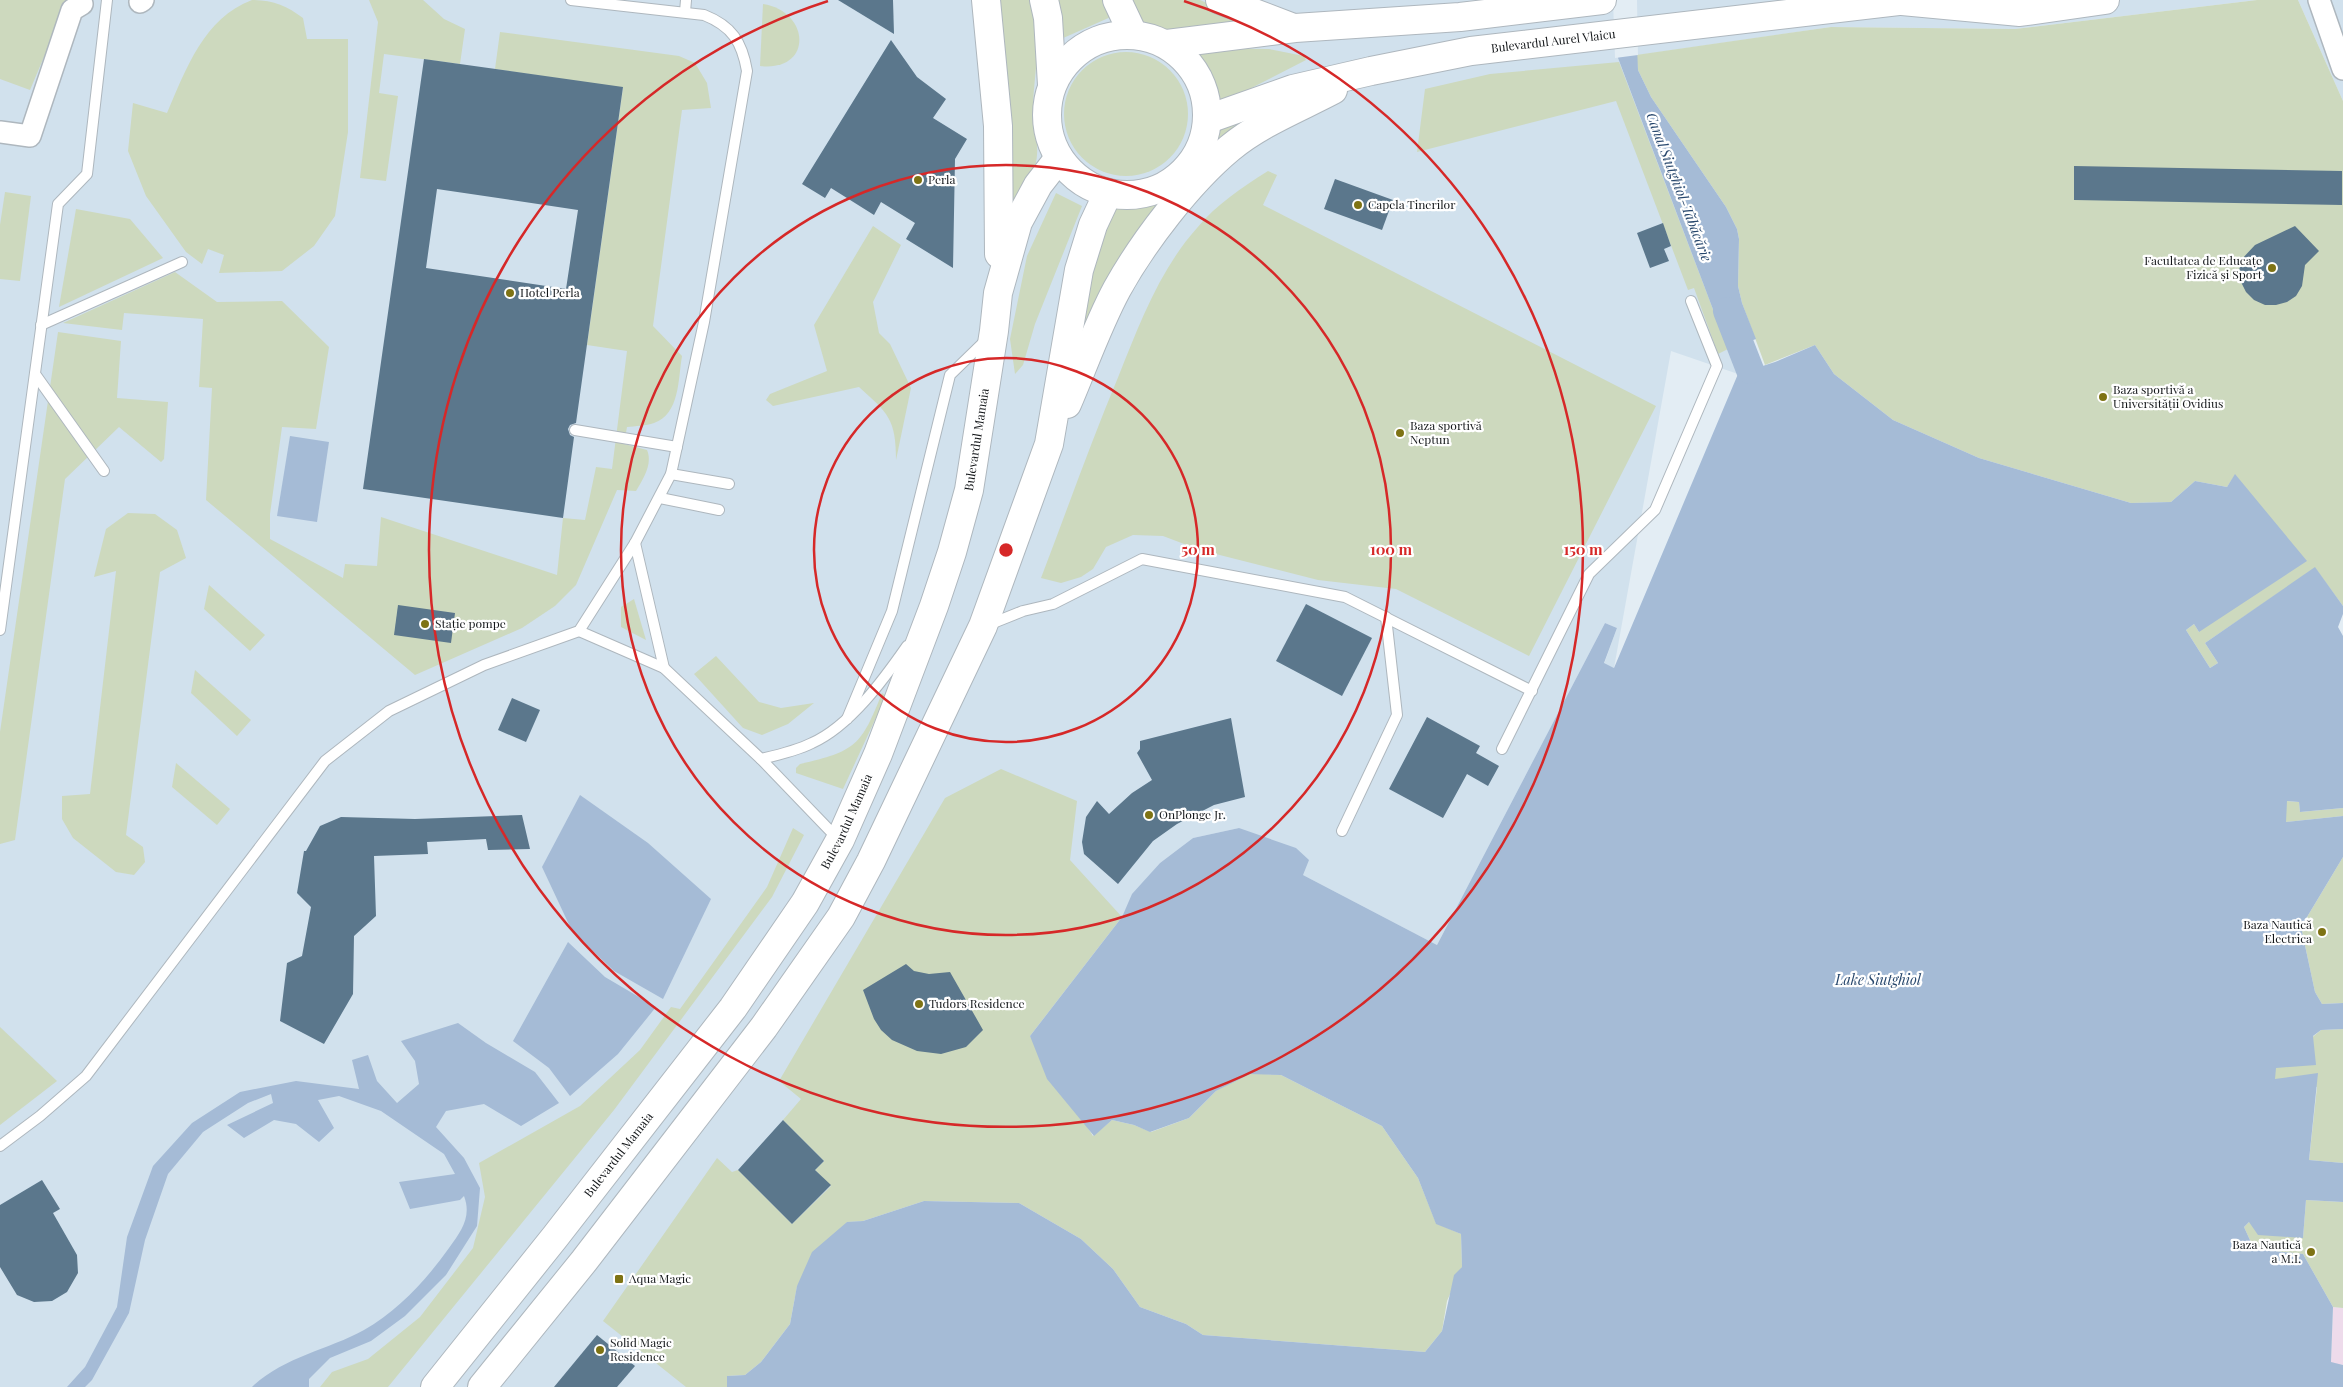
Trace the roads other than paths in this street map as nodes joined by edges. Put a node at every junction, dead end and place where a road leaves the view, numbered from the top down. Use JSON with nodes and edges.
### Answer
{"nodes":[{"id":1,"x":107,"y":0,"type":"edge"},
{"id":2,"x":571,"y":0,"type":"edge"},
{"id":3,"x":686,"y":0,"type":"edge"},
{"id":4,"x":986,"y":0,"type":"edge"},
{"id":5,"x":1044,"y":0,"type":"edge"},
{"id":6,"x":1116,"y":0,"type":"edge"},
{"id":7,"x":1220,"y":0,"type":"edge"},
{"id":8,"x":1602,"y":0,"type":"edge"},
{"id":9,"x":2105,"y":0,"type":"edge"},
{"id":10,"x":2319,"y":0,"type":"edge"},
{"id":11,"x":1905,"y":1,"type":"edge"},
{"id":12,"x":82,"y":4,"type":"dead end"},
{"id":13,"x":685,"y":12,"type":"junction"},
{"id":14,"x":1294,"y":28,"type":"junction"},
{"id":15,"x":1133,"y":34,"type":"junction"},
{"id":16,"x":1167,"y":44,"type":"junction"},
{"id":17,"x":2343,"y":68,"type":"edge"},
{"id":18,"x":1370,"y":71,"type":"junction"},
{"id":19,"x":1052,"y":85,"type":"junction"},
{"id":20,"x":1208,"y":119,"type":"junction"},
{"id":21,"x":0,"y":132,"type":"edge"},
{"id":22,"x":1059,"y":158,"type":"junction"},
{"id":23,"x":1108,"y":193,"type":"junction"},
{"id":24,"x":182,"y":262,"type":"dead end"},
{"id":25,"x":998,"y":293,"type":"junction"},
{"id":26,"x":1691,"y":301,"type":"dead end"},
{"id":27,"x":41,"y":324,"type":"junction"},
{"id":28,"x":994,"y":331,"type":"junction"},
{"id":29,"x":35,"y":374,"type":"junction"},
{"id":30,"x":575,"y":430,"type":"dead end"},
{"id":31,"x":1049,"y":444,"type":"junction"},
{"id":32,"x":677,"y":447,"type":"junction"},
{"id":33,"x":104,"y":471,"type":"dead end"},
{"id":34,"x":671,"y":474,"type":"junction"},
{"id":35,"x":729,"y":484,"type":"dead end"},
{"id":36,"x":660,"y":498,"type":"junction"},
{"id":37,"x":719,"y":510,"type":"dead end"},
{"id":38,"x":635,"y":543,"type":"junction"},
{"id":39,"x":934,"y":606,"type":"junction"},
{"id":40,"x":1386,"y":617,"type":"junction"},
{"id":41,"x":983,"y":626,"type":"junction"},
{"id":42,"x":0,"y":630,"type":"edge"},
{"id":43,"x":579,"y":631,"type":"junction"},
{"id":44,"x":664,"y":668,"type":"junction"},
{"id":45,"x":1532,"y":691,"type":"junction"},
{"id":46,"x":847,"y":719,"type":"junction"},
{"id":47,"x":1502,"y":749,"type":"dead end"},
{"id":48,"x":761,"y":759,"type":"junction"},
{"id":49,"x":1342,"y":831,"type":"dead end"},
{"id":50,"x":840,"y":840,"type":"junction"},
{"id":51,"x":0,"y":1146,"type":"edge"},
{"id":52,"x":435,"y":1387,"type":"edge"},
{"id":53,"x":482,"y":1387,"type":"edge"}],
"edges":[{"from":1,"to":27,"type":"lane"},
{"from":2,"to":13,"type":"lane"},
{"from":3,"to":13,"type":"lane"},
{"from":4,"to":25,"type":"main road"},
{"from":5,"to":19,"type":"main road"},
{"from":6,"to":15,"type":"main road"},
{"from":7,"to":14,"type":"main road"},
{"from":8,"to":14,"type":"main road"},
{"from":9,"to":11,"type":"main road","name":"Bulevardul Aurel Vlaicu"},
{"from":10,"to":17,"type":"street"},
{"from":11,"to":18,"type":"main road","name":"Bulevardul Aurel Vlaicu"},
{"from":12,"to":21,"type":"street"},
{"from":13,"to":32,"type":"lane"},
{"from":14,"to":16,"type":"main road"},
{"from":15,"to":16,"type":"main road"},
{"from":15,"to":19,"type":"main road"},
{"from":16,"to":20,"type":"main road"},
{"from":18,"to":20,"type":"main road","name":"Bulevardul Aurel Vlaicu"},
{"from":18,"to":31,"type":"main road"},
{"from":19,"to":22,"type":"main road"},
{"from":20,"to":23,"type":"main road"},
{"from":22,"to":23,"type":"main road"},
{"from":22,"to":25,"type":"main road","name":"Bulevardul Mamaia"},
{"from":23,"to":31,"type":"main road"},
{"from":24,"to":27,"type":"lane"},
{"from":25,"to":28,"type":"main road","name":"Bulevardul Mamaia"},
{"from":26,"to":45,"type":"lane"},
{"from":27,"to":29,"type":"lane"},
{"from":28,"to":39,"type":"main road","name":"Bulevardul Mamaia"},
{"from":28,"to":46,"type":"lane"},
{"from":29,"to":33,"type":"lane"},
{"from":29,"to":42,"type":"lane"},
{"from":30,"to":32,"type":"lane"},
{"from":31,"to":41,"type":"main road"},
{"from":32,"to":34,"type":"lane"},
{"from":34,"to":35,"type":"lane"},
{"from":34,"to":36,"type":"lane"},
{"from":36,"to":37,"type":"lane"},
{"from":36,"to":38,"type":"lane"},
{"from":38,"to":43,"type":"lane"},
{"from":38,"to":44,"type":"lane"},
{"from":39,"to":46,"type":"lane"},
{"from":39,"to":50,"type":"main road","name":"Bulevardul Mamaia"},
{"from":40,"to":41,"type":"lane"},
{"from":40,"to":45,"type":"lane"},
{"from":40,"to":49,"type":"lane"},
{"from":41,"to":53,"type":"main road"},
{"from":43,"to":44,"type":"lane"},
{"from":43,"to":51,"type":"lane"},
{"from":44,"to":48,"type":"lane"},
{"from":45,"to":47,"type":"lane"},
{"from":46,"to":48,"type":"lane"},
{"from":48,"to":50,"type":"lane"},
{"from":50,"to":52,"type":"main road","name":"Bulevardul Mamaia"}]}
